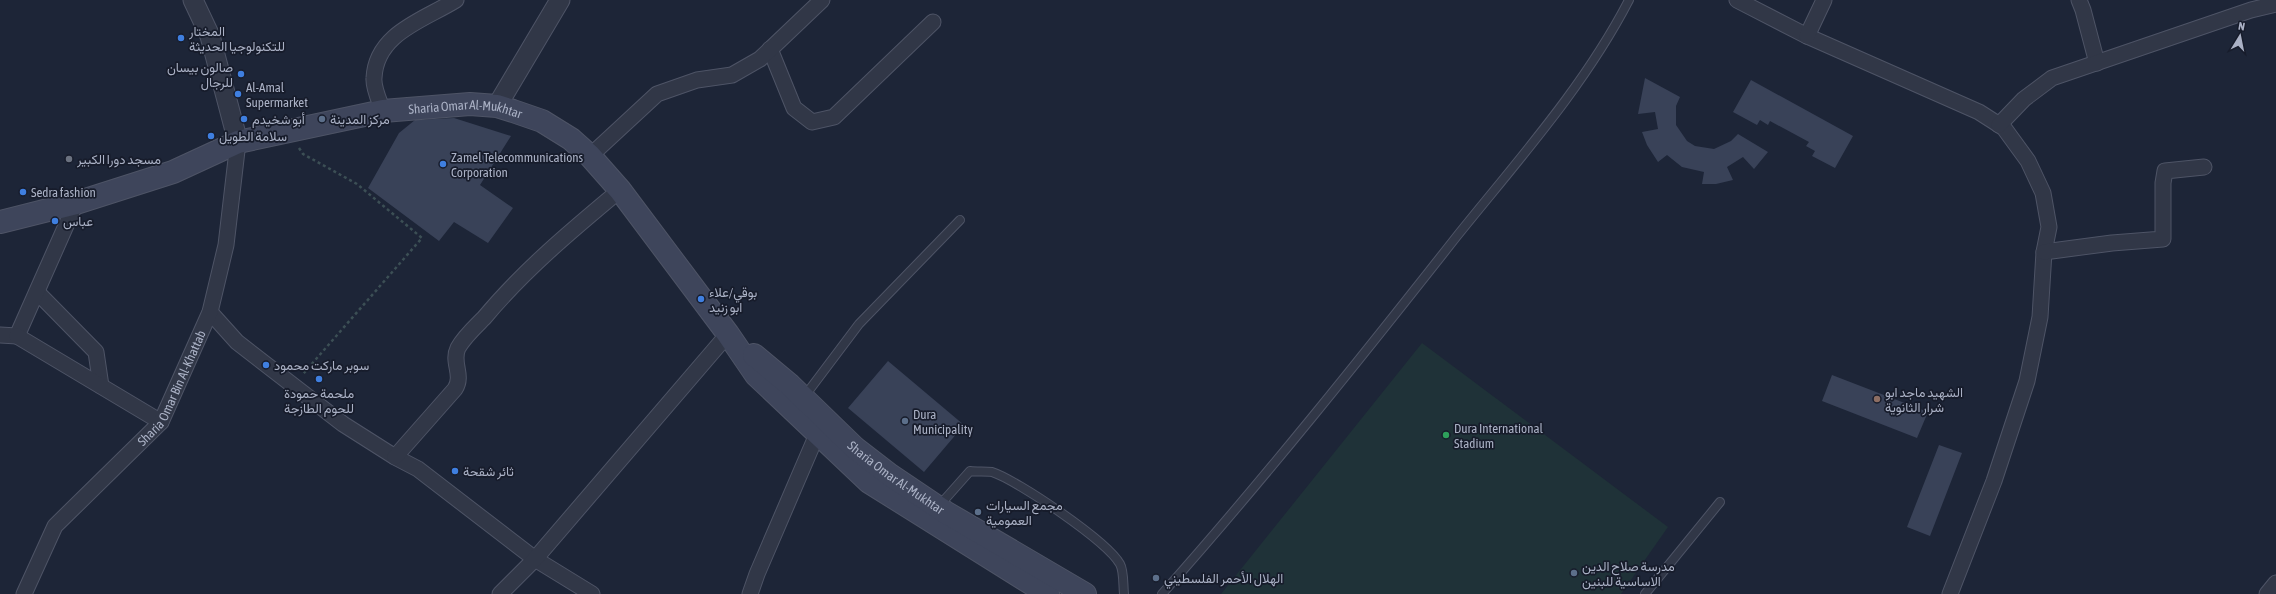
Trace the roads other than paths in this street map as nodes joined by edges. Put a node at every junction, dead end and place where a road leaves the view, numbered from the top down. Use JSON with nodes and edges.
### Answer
{"nodes":[{"id":1,"x":193,"y":0,"type":"edge"},
{"id":2,"x":456,"y":0,"type":"edge"},
{"id":3,"x":560,"y":0,"type":"edge"},
{"id":4,"x":822,"y":0,"type":"edge"},
{"id":5,"x":1629,"y":0,"type":"edge"},
{"id":6,"x":1737,"y":0,"type":"edge"},
{"id":7,"x":1824,"y":0,"type":"edge"},
{"id":8,"x":2078,"y":0,"type":"edge"},
{"id":9,"x":2276,"y":4,"type":"edge"},
{"id":10,"x":2248,"y":5,"type":"edge"},
{"id":11,"x":933,"y":22,"type":"dead end"},
{"id":12,"x":1807,"y":36,"type":"junction"},
{"id":13,"x":770,"y":49,"type":"junction"},
{"id":14,"x":2096,"y":63,"type":"junction"},
{"id":15,"x":497,"y":106,"type":"junction"},
{"id":16,"x":382,"y":111,"type":"junction"},
{"id":17,"x":1999,"y":125,"type":"junction"},
{"id":18,"x":238,"y":142,"type":"junction"},
{"id":19,"x":590,"y":156,"type":"junction"},
{"id":20,"x":2204,"y":167,"type":"dead end"},
{"id":21,"x":620,"y":190,"type":"junction"},
{"id":22,"x":76,"y":203,"type":"junction"},
{"id":23,"x":960,"y":220,"type":"dead end"},
{"id":24,"x":0,"y":222,"type":"edge"},
{"id":25,"x":2044,"y":252,"type":"junction"},
{"id":26,"x":37,"y":292,"type":"junction"},
{"id":27,"x":210,"y":312,"type":"junction"},
{"id":28,"x":728,"y":334,"type":"junction"},
{"id":29,"x":0,"y":335,"type":"edge"},
{"id":30,"x":17,"y":336,"type":"junction"},
{"id":31,"x":101,"y":386,"type":"junction"},
{"id":32,"x":803,"y":398,"type":"junction"},
{"id":33,"x":161,"y":422,"type":"junction"},
{"id":34,"x":818,"y":432,"type":"junction"},
{"id":35,"x":395,"y":457,"type":"junction"},
{"id":36,"x":1720,"y":502,"type":"dead end"},
{"id":37,"x":938,"y":507,"type":"junction"},
{"id":38,"x":535,"y":559,"type":"junction"},
{"id":39,"x":2276,"y":583,"type":"edge"},
{"id":40,"x":24,"y":594,"type":"edge"},
{"id":41,"x":500,"y":594,"type":"edge"},
{"id":42,"x":592,"y":594,"type":"edge"},
{"id":43,"x":750,"y":594,"type":"edge"},
{"id":44,"x":1048,"y":594,"type":"edge"},
{"id":45,"x":1085,"y":594,"type":"edge"},
{"id":46,"x":1124,"y":594,"type":"edge"},
{"id":47,"x":1162,"y":594,"type":"edge"},
{"id":48,"x":1645,"y":594,"type":"edge"},
{"id":49,"x":1950,"y":594,"type":"edge"},
{"id":50,"x":2267,"y":594,"type":"edge"}],
"edges":[{"from":1,"to":18,"type":"street"},
{"from":2,"to":16,"type":"street"},
{"from":3,"to":15,"type":"street"},
{"from":4,"to":13,"type":"street"},
{"from":5,"to":47,"type":"lane"},
{"from":6,"to":12,"type":"street"},
{"from":7,"to":12,"type":"street"},
{"from":8,"to":14,"type":"street"},
{"from":9,"to":10,"type":"street"},
{"from":10,"to":14,"type":"street"},
{"from":11,"to":13,"type":"street"},
{"from":12,"to":17,"type":"street"},
{"from":13,"to":19,"type":"street"},
{"from":14,"to":17,"type":"street"},
{"from":15,"to":16,"type":"main road","name":"Sharia Omar Al-Mukhtar"},
{"from":15,"to":19,"type":"main road","name":"Sharia Omar Al-Mukhtar"},
{"from":16,"to":18,"type":"main road","name":"Sharia Omar Al-Mukhtar"},
{"from":17,"to":25,"type":"street"},
{"from":18,"to":22,"type":"main road","name":"Sharia Omar Al-Mukhtar"},
{"from":18,"to":27,"type":"street","name":"Sharia Omar Bin Al-Khattab"},
{"from":19,"to":21,"type":"main road","name":"Sharia Omar Al-Mukhtar"},
{"from":20,"to":25,"type":"street"},
{"from":21,"to":28,"type":"main road","name":"Sharia Omar Al-Mukhtar"},
{"from":21,"to":35,"type":"street"},
{"from":22,"to":24,"type":"main road","name":"Sharia Omar Al-Mukhtar"},
{"from":22,"to":26,"type":"street"},
{"from":23,"to":32,"type":"lane"},
{"from":25,"to":49,"type":"street"},
{"from":26,"to":30,"type":"street"},
{"from":26,"to":31,"type":"street"},
{"from":27,"to":33,"type":"street","name":"Sharia Omar Bin Al-Khattab"},
{"from":27,"to":35,"type":"street"},
{"from":28,"to":32,"type":"main road","name":"Sharia Omar Al-Mukhtar"},
{"from":28,"to":34,"type":"main road","name":"Sharia Omar Al-Mukhtar"},
{"from":28,"to":38,"type":"street"},
{"from":29,"to":30,"type":"street"},
{"from":30,"to":31,"type":"street"},
{"from":31,"to":33,"type":"street"},
{"from":32,"to":37,"type":"main road","name":"Sharia Omar Al-Mukhtar"},
{"from":33,"to":40,"type":"street","name":"Sharia Omar Bin Al-Khattab"},
{"from":34,"to":43,"type":"street"},
{"from":34,"to":44,"type":"main road","name":"Sharia Omar Al-Mukhtar"},
{"from":35,"to":38,"type":"street"},
{"from":36,"to":48,"type":"lane"},
{"from":37,"to":45,"type":"main road","name":"Sharia Omar Al-Mukhtar"},
{"from":37,"to":46,"type":"lane"},
{"from":38,"to":41,"type":"street"},
{"from":38,"to":42,"type":"street"},
{"from":39,"to":50,"type":"street"}]}
